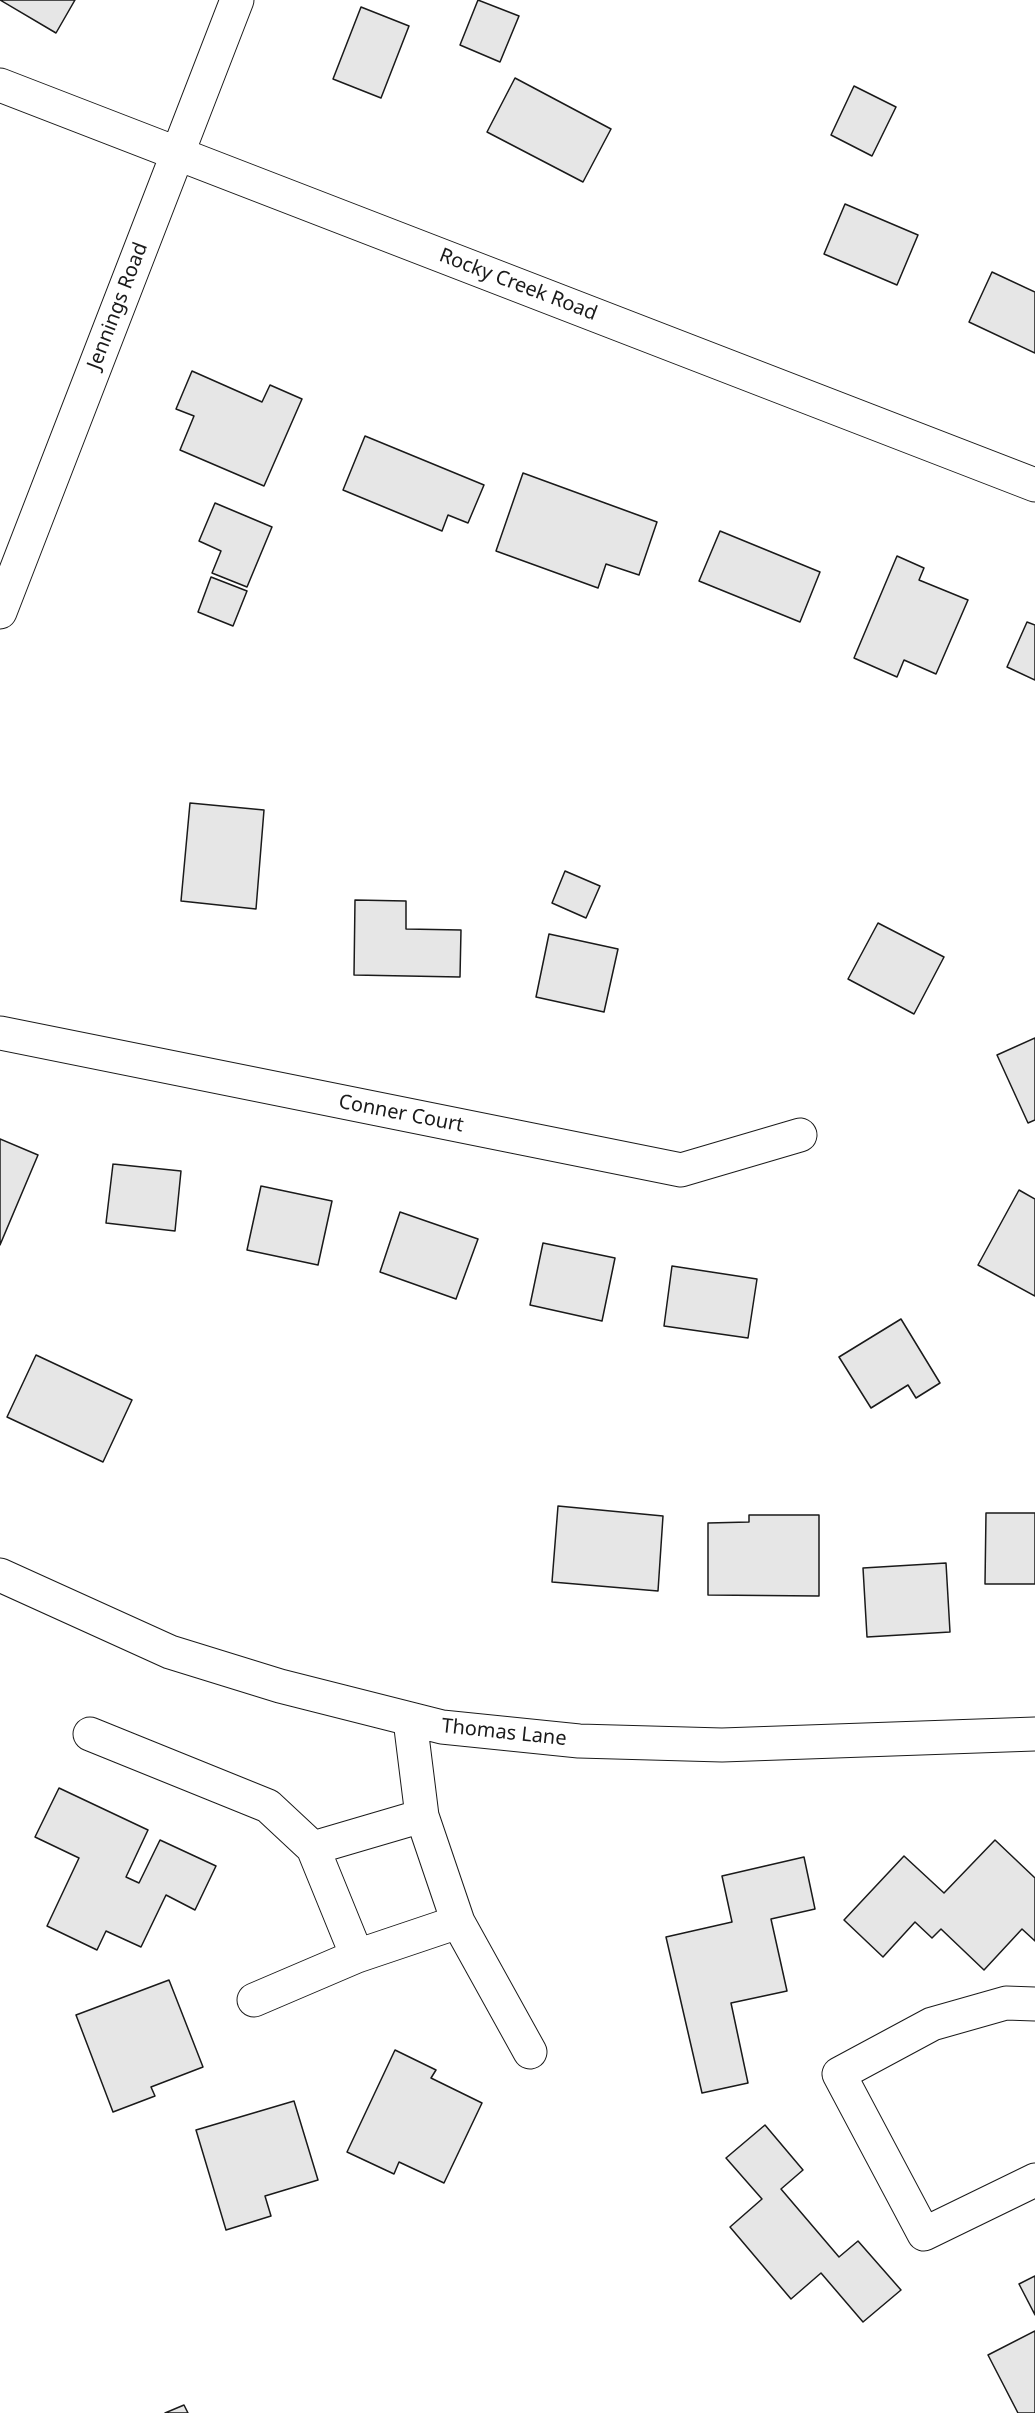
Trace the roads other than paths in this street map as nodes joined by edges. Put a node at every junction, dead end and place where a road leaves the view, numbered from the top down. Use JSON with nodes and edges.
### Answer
{"nodes":[{"id":1,"x":237,"y":0,"type":"edge"},
{"id":2,"x":0,"y":86,"type":"edge"},
{"id":3,"x":177,"y":154,"type":"junction"},
{"id":4,"x":1035,"y":485,"type":"edge"},
{"id":5,"x":0,"y":612,"type":"edge"},
{"id":6,"x":0,"y":1033,"type":"edge"},
{"id":7,"x":800,"y":1135,"type":"dead end"},
{"id":8,"x":0,"y":1575,"type":"edge"},
{"id":9,"x":410,"y":1720,"type":"junction"},
{"id":10,"x":90,"y":1734,"type":"dead end"},
{"id":11,"x":1035,"y":1734,"type":"edge"},
{"id":12,"x":422,"y":1816,"type":"junction"},
{"id":13,"x":313,"y":1848,"type":"junction"},
{"id":14,"x":458,"y":1922,"type":"junction"},
{"id":15,"x":357,"y":1956,"type":"junction"},
{"id":16,"x":254,"y":2000,"type":"dead end"},
{"id":17,"x":1035,"y":2004,"type":"edge"},
{"id":18,"x":530,"y":2052,"type":"dead end"},
{"id":19,"x":1035,"y":2180,"type":"edge"}],
"edges":[{"from":1,"to":3,"type":"street","name":"Jennings Road"},
{"from":2,"to":3,"type":"street","name":"Rocky Creek Road"},
{"from":3,"to":4,"type":"street","name":"Rocky Creek Road"},
{"from":3,"to":5,"type":"street","name":"Jennings Road"},
{"from":6,"to":7,"type":"street","name":"Conner Court"},
{"from":8,"to":9,"type":"street","name":"Thomas Lane"},
{"from":9,"to":11,"type":"street","name":"Thomas Lane"},
{"from":9,"to":12,"type":"street"},
{"from":10,"to":13,"type":"street"},
{"from":12,"to":13,"type":"street"},
{"from":12,"to":14,"type":"street"},
{"from":13,"to":15,"type":"street"},
{"from":14,"to":15,"type":"street"},
{"from":14,"to":18,"type":"street"},
{"from":15,"to":16,"type":"street"},
{"from":17,"to":19,"type":"street"}]}
